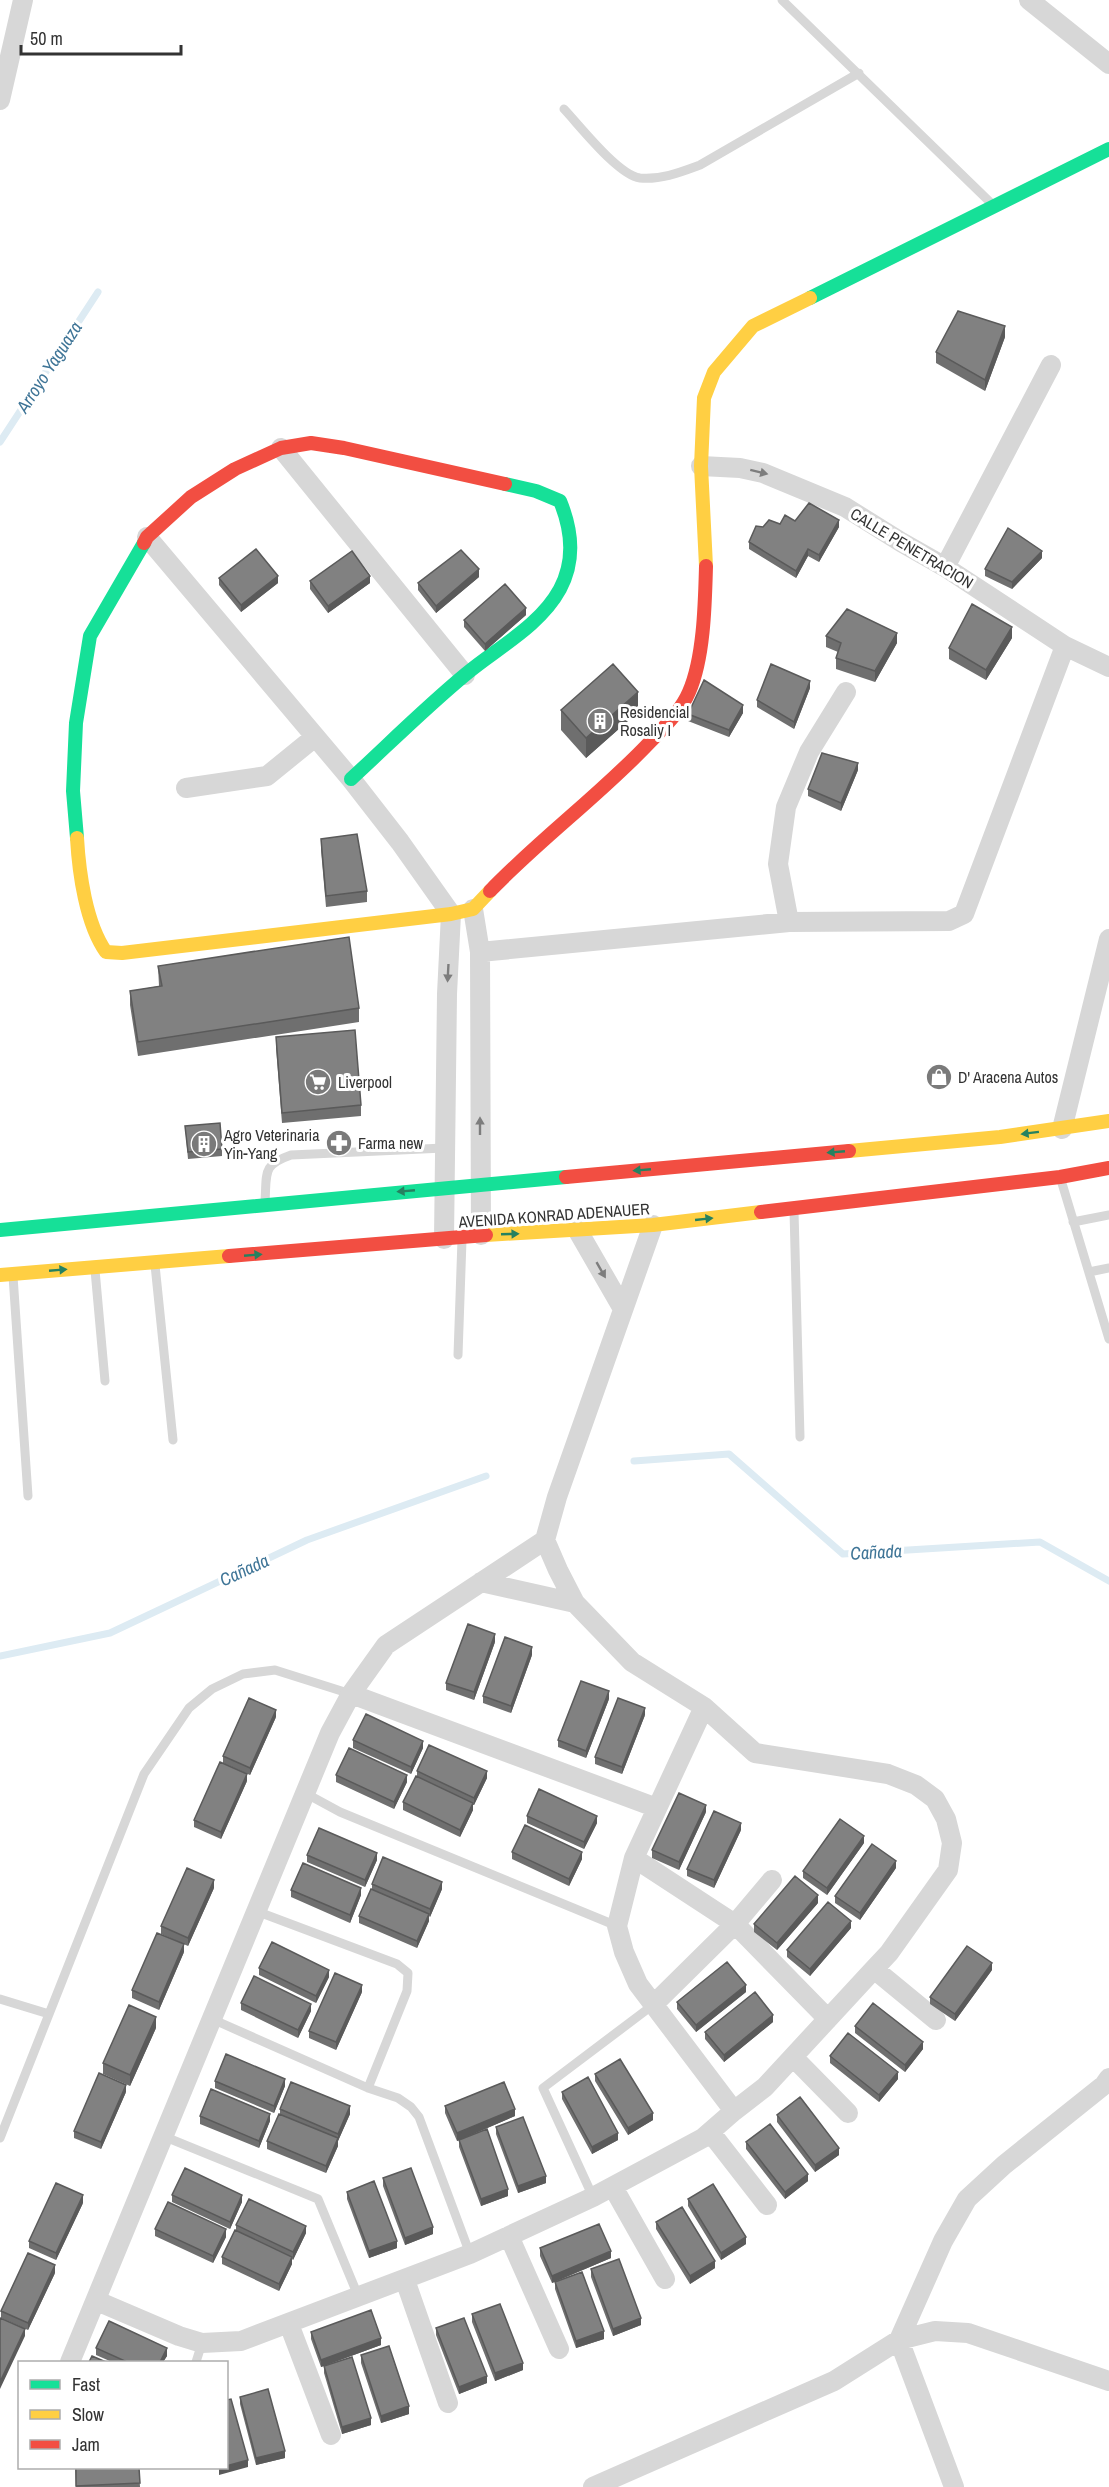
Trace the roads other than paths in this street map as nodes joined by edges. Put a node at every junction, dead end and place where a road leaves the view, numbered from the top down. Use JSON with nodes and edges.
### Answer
{"nodes":[{"id":1,"x":23,"y":0,"type":"edge"},
{"id":2,"x":782,"y":0,"type":"edge"},
{"id":3,"x":1029,"y":0,"type":"edge"},
{"id":4,"x":1109,"y":64,"type":"edge"},
{"id":5,"x":859,"y":73,"type":"junction"},
{"id":6,"x":0,"y":100,"type":"edge"},
{"id":7,"x":564,"y":109,"type":"dead end"},
{"id":8,"x":1109,"y":149,"type":"edge"},
{"id":9,"x":995,"y":206,"type":"junction"},
{"id":10,"x":1051,"y":365,"type":"dead end"},
{"id":11,"x":281,"y":448,"type":"junction"},
{"id":12,"x":701,"y":466,"type":"junction"},
{"id":13,"x":147,"y":537,"type":"junction"},
{"id":14,"x":945,"y":567,"type":"junction"},
{"id":15,"x":1065,"y":646,"type":"junction"},
{"id":16,"x":1109,"y":667,"type":"edge"},
{"id":17,"x":465,"y":675,"type":"junction"},
{"id":18,"x":846,"y":692,"type":"dead end"},
{"id":19,"x":315,"y":738,"type":"junction"},
{"id":20,"x":351,"y":779,"type":"junction"},
{"id":21,"x":186,"y":788,"type":"dead end"},
{"id":22,"x":473,"y":909,"type":"junction"},
{"id":23,"x":451,"y":914,"type":"junction"},
{"id":24,"x":789,"y":922,"type":"junction"},
{"id":25,"x":1109,"y":939,"type":"edge"},
{"id":26,"x":480,"y":952,"type":"junction"},
{"id":27,"x":1109,"y":1121,"type":"edge"},
{"id":28,"x":1062,"y":1129,"type":"junction"},
{"id":29,"x":444,"y":1148,"type":"junction"},
{"id":30,"x":1109,"y":1168,"type":"edge"},
{"id":31,"x":1060,"y":1177,"type":"junction"},
{"id":32,"x":480,"y":1184,"type":"junction"},
{"id":33,"x":444,"y":1188,"type":"junction"},
{"id":34,"x":265,"y":1204,"type":"junction"},
{"id":35,"x":794,"y":1209,"type":"junction"},
{"id":36,"x":1109,"y":1215,"type":"edge"},
{"id":37,"x":1074,"y":1222,"type":"junction"},
{"id":38,"x":653,"y":1225,"type":"junction"},
{"id":39,"x":0,"y":1230,"type":"edge"},
{"id":40,"x":578,"y":1231,"type":"junction"},
{"id":41,"x":462,"y":1237,"type":"junction"},
{"id":42,"x":154,"y":1263,"type":"junction"},
{"id":43,"x":95,"y":1267,"type":"junction"},
{"id":44,"x":1109,"y":1268,"type":"edge"},
{"id":45,"x":1089,"y":1272,"type":"junction"},
{"id":46,"x":6,"y":1275,"type":"edge"},
{"id":47,"x":623,"y":1309,"type":"junction"},
{"id":48,"x":1109,"y":1339,"type":"edge"},
{"id":49,"x":458,"y":1355,"type":"dead end"},
{"id":50,"x":105,"y":1381,"type":"dead end"},
{"id":51,"x":800,"y":1437,"type":"dead end"},
{"id":52,"x":173,"y":1440,"type":"dead end"},
{"id":53,"x":28,"y":1496,"type":"dead end"},
{"id":54,"x":545,"y":1540,"type":"junction"},
{"id":55,"x":481,"y":1582,"type":"junction"},
{"id":56,"x":575,"y":1603,"type":"junction"},
{"id":57,"x":351,"y":1694,"type":"junction"},
{"id":58,"x":704,"y":1707,"type":"junction"},
{"id":59,"x":305,"y":1793,"type":"junction"},
{"id":60,"x":657,"y":1808,"type":"junction"},
{"id":61,"x":634,"y":1858,"type":"junction"},
{"id":62,"x":772,"y":1880,"type":"dead end"},
{"id":63,"x":256,"y":1911,"type":"junction"},
{"id":64,"x":735,"y":1924,"type":"junction"},
{"id":65,"x":617,"y":1926,"type":"junction"},
{"id":66,"x":874,"y":1969,"type":"junction"},
{"id":67,"x":0,"y":1999,"type":"edge"},
{"id":68,"x":653,"y":2005,"type":"junction"},
{"id":69,"x":49,"y":2014,"type":"junction"},
{"id":70,"x":212,"y":2019,"type":"junction"},
{"id":71,"x":828,"y":2019,"type":"junction"},
{"id":72,"x":936,"y":2020,"type":"dead end"},
{"id":73,"x":793,"y":2057,"type":"junction"},
{"id":74,"x":1109,"y":2078,"type":"edge"},
{"id":75,"x":368,"y":2088,"type":"junction"},
{"id":76,"x":734,"y":2111,"type":"junction"},
{"id":77,"x":848,"y":2113,"type":"dead end"},
{"id":78,"x":711,"y":2133,"type":"junction"},
{"id":79,"x":163,"y":2136,"type":"junction"},
{"id":80,"x":0,"y":2138,"type":"edge"},
{"id":81,"x":613,"y":2187,"type":"junction"},
{"id":82,"x":593,"y":2197,"type":"junction"},
{"id":83,"x":767,"y":2205,"type":"dead end"},
{"id":84,"x":509,"y":2236,"type":"junction"},
{"id":85,"x":470,"y":2254,"type":"junction"},
{"id":86,"x":665,"y":2279,"type":"dead end"},
{"id":87,"x":405,"y":2280,"type":"junction"},
{"id":88,"x":359,"y":2298,"type":"junction"},
{"id":89,"x":97,"y":2301,"type":"junction"},
{"id":90,"x":289,"y":2324,"type":"junction"},
{"id":91,"x":900,"y":2340,"type":"junction"},
{"id":92,"x":202,"y":2343,"type":"junction"},
{"id":93,"x":559,"y":2349,"type":"dead end"},
{"id":94,"x":70,"y":2361,"type":"edge"},
{"id":95,"x":196,"y":2361,"type":"edge"},
{"id":96,"x":1109,"y":2381,"type":"edge"},
{"id":97,"x":448,"y":2403,"type":"dead end"},
{"id":98,"x":331,"y":2435,"type":"dead end"},
{"id":99,"x":593,"y":2487,"type":"edge"},
{"id":100,"x":954,"y":2487,"type":"edge"}],
"edges":[{"from":1,"to":6,"type":"street"},
{"from":2,"to":5,"type":"lane"},
{"from":3,"to":4,"type":"street"},
{"from":5,"to":7,"type":"lane"},
{"from":5,"to":9,"type":"lane"},
{"from":8,"to":9,"type":"street"},
{"from":9,"to":12,"type":"street"},
{"from":10,"to":14,"type":"street"},
{"from":11,"to":13,"type":"street"},
{"from":11,"to":17,"type":"street"},
{"from":11,"to":17,"type":"street"},
{"from":12,"to":14,"type":"street","name":"CALLE PENETRACION","one_way":true},
{"from":12,"to":22,"type":"street"},
{"from":13,"to":19,"type":"street"},
{"from":13,"to":23,"type":"street"},
{"from":14,"to":15,"type":"street","name":"CALLE PENETRACION"},
{"from":15,"to":16,"type":"street","name":"CALLE PENETRACION"},
{"from":15,"to":24,"type":"street"},
{"from":17,"to":20,"type":"street"},
{"from":18,"to":24,"type":"street"},
{"from":19,"to":20,"type":"street"},
{"from":19,"to":21,"type":"street"},
{"from":20,"to":23,"type":"street"},
{"from":22,"to":23,"type":"street"},
{"from":22,"to":26,"type":"street"},
{"from":23,"to":29,"type":"street","one_way":true},
{"from":24,"to":26,"type":"street"},
{"from":25,"to":28,"type":"street"},
{"from":32,"to":26,"type":"street","one_way":true},
{"from":27,"to":28,"type":"street"},
{"from":28,"to":32,"type":"street","one_way":true},
{"from":29,"to":33,"type":"street"},
{"from":29,"to":34,"type":"lane"},
{"from":30,"to":31,"type":"street","name":"AVENIDA KONRAD ADENAUER"},
{"from":31,"to":35,"type":"street","name":"AVENIDA KONRAD ADENAUER"},
{"from":31,"to":37,"type":"lane"},
{"from":32,"to":33,"type":"street"},
{"from":32,"to":41,"type":"street"},
{"from":33,"to":34,"type":"street","one_way":true},
{"from":33,"to":41,"type":"street"},
{"from":34,"to":39,"type":"street"},
{"from":38,"to":35,"type":"street","name":"AVENIDA KONRAD ADENAUER","one_way":true},
{"from":35,"to":51,"type":"lane"},
{"from":36,"to":37,"type":"lane"},
{"from":37,"to":45,"type":"lane"},
{"from":38,"to":40,"type":"street","name":"AVENIDA KONRAD ADENAUER"},
{"from":38,"to":47,"type":"street"},
{"from":41,"to":40,"type":"street","name":"AVENIDA KONRAD ADENAUER","one_way":true},
{"from":40,"to":47,"type":"street","one_way":true},
{"from":42,"to":41,"type":"street","name":"AVENIDA KONRAD ADENAUER","one_way":true},
{"from":41,"to":49,"type":"lane"},
{"from":42,"to":43,"type":"street","name":"AVENIDA KONRAD ADENAUER"},
{"from":42,"to":52,"type":"lane"},
{"from":46,"to":43,"type":"street","name":"AVENIDA KONRAD ADENAUER","one_way":true},
{"from":43,"to":50,"type":"lane"},
{"from":44,"to":45,"type":"lane"},
{"from":45,"to":48,"type":"lane"},
{"from":46,"to":53,"type":"lane"},
{"from":47,"to":54,"type":"street"},
{"from":54,"to":55,"type":"street"},
{"from":54,"to":56,"type":"street"},
{"from":55,"to":56,"type":"street"},
{"from":55,"to":57,"type":"street"},
{"from":56,"to":58,"type":"street"},
{"from":57,"to":59,"type":"street"},
{"from":57,"to":60,"type":"street"},
{"from":57,"to":69,"type":"lane"},
{"from":58,"to":60,"type":"street"},
{"from":58,"to":66,"type":"street"},
{"from":59,"to":63,"type":"street"},
{"from":59,"to":65,"type":"lane"},
{"from":60,"to":61,"type":"street"},
{"from":61,"to":64,"type":"street"},
{"from":61,"to":65,"type":"street"},
{"from":62,"to":64,"type":"street"},
{"from":63,"to":70,"type":"street"},
{"from":63,"to":75,"type":"lane"},
{"from":64,"to":68,"type":"street"},
{"from":64,"to":71,"type":"street"},
{"from":65,"to":68,"type":"street"},
{"from":66,"to":71,"type":"street"},
{"from":66,"to":72,"type":"street"},
{"from":67,"to":69,"type":"lane"},
{"from":68,"to":76,"type":"street"},
{"from":68,"to":82,"type":"lane"},
{"from":69,"to":80,"type":"lane"},
{"from":70,"to":75,"type":"lane"},
{"from":70,"to":79,"type":"street"},
{"from":71,"to":73,"type":"street"},
{"from":73,"to":76,"type":"street"},
{"from":73,"to":77,"type":"street"},
{"from":74,"to":91,"type":"street"},
{"from":75,"to":85,"type":"lane"},
{"from":76,"to":78,"type":"street"},
{"from":78,"to":81,"type":"street"},
{"from":78,"to":83,"type":"street"},
{"from":79,"to":88,"type":"lane"},
{"from":79,"to":89,"type":"street"},
{"from":81,"to":82,"type":"street"},
{"from":81,"to":86,"type":"street"},
{"from":82,"to":84,"type":"street"},
{"from":84,"to":85,"type":"street"},
{"from":84,"to":93,"type":"street"},
{"from":85,"to":87,"type":"street"},
{"from":87,"to":88,"type":"street"},
{"from":87,"to":97,"type":"street"},
{"from":88,"to":90,"type":"street"},
{"from":89,"to":92,"type":"street"},
{"from":89,"to":94,"type":"street"},
{"from":90,"to":92,"type":"street"},
{"from":90,"to":98,"type":"street"},
{"from":91,"to":96,"type":"street"},
{"from":91,"to":99,"type":"street"},
{"from":91,"to":100,"type":"street"},
{"from":92,"to":95,"type":"lane"}]}
